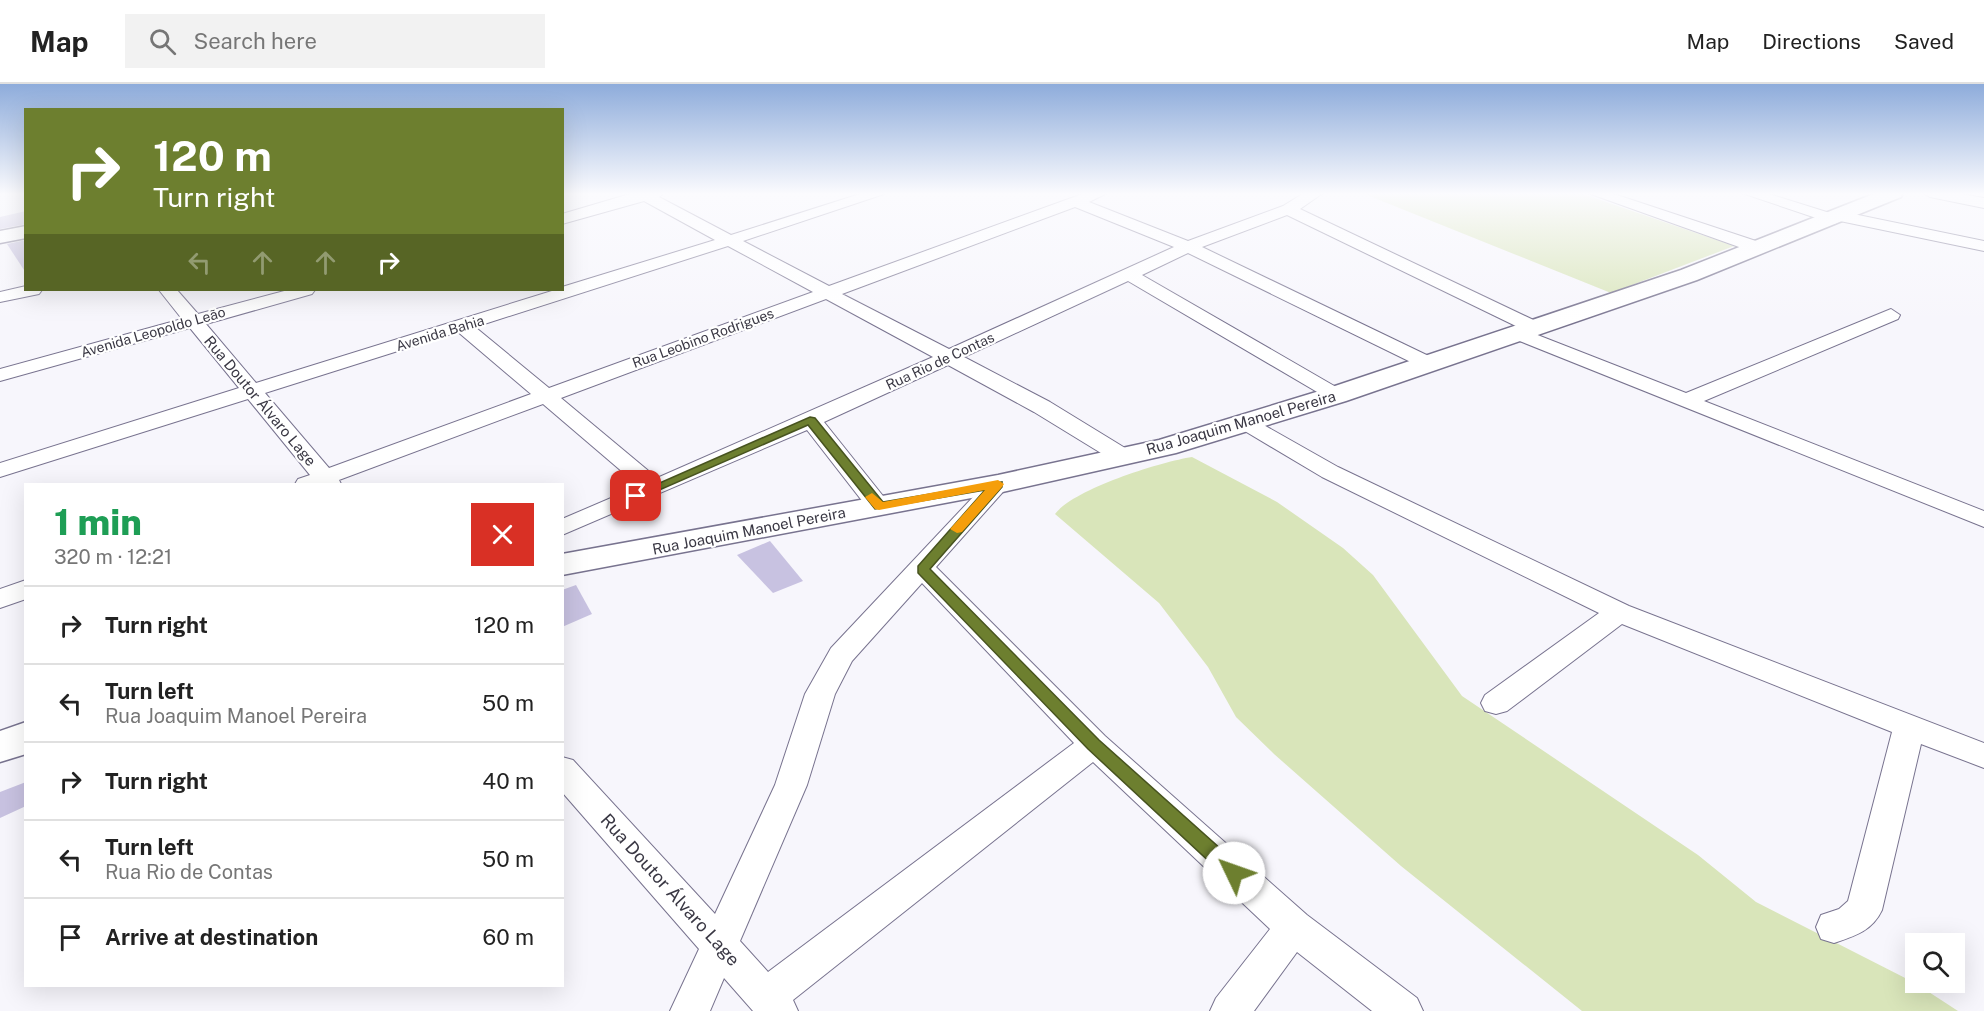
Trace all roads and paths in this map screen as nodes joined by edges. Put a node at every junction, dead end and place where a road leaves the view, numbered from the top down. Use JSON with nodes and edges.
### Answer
{"nodes":[{"id":1,"x":721,"y":236,"type":"edge"},
{"id":2,"x":744,"y":236,"type":"edge"},
{"id":3,"x":980,"y":236,"type":"edge"},
{"id":4,"x":1161,"y":236,"type":"edge"},
{"id":5,"x":1216,"y":236,"type":"edge"},
{"id":6,"x":1341,"y":236,"type":"edge"},
{"id":7,"x":1725,"y":236,"type":"edge"},
{"id":8,"x":1789,"y":236,"type":"edge"},
{"id":9,"x":1935,"y":236,"type":"edge"},
{"id":10,"x":729,"y":241,"type":"junction"},
{"id":11,"x":1984,"y":246,"type":"edge"},
{"id":12,"x":1188,"y":247,"type":"junction"},
{"id":13,"x":1760,"y":248,"type":"junction"},
{"id":14,"x":1128,"y":274,"type":"junction"},
{"id":15,"x":28,"y":291,"type":"edge"},
{"id":16,"x":169,"y":291,"type":"edge"},
{"id":17,"x":302,"y":291,"type":"edge"},
{"id":18,"x":825,"y":292,"type":"junction"},
{"id":19,"x":0,"y":297,"type":"edge"},
{"id":20,"x":1891,"y":315,"type":"dead end"},
{"id":21,"x":192,"y":321,"type":"junction"},
{"id":22,"x":463,"y":326,"type":"junction"},
{"id":23,"x":1527,"y":331,"type":"junction"},
{"id":24,"x":950,"y":358,"type":"junction"},
{"id":25,"x":1430,"y":364,"type":"junction"},
{"id":26,"x":0,"y":375,"type":"edge"},
{"id":27,"x":251,"y":392,"type":"junction"},
{"id":28,"x":1336,"y":395,"type":"junction"},
{"id":29,"x":544,"y":397,"type":"junction"},
{"id":30,"x":1685,"y":401,"type":"junction"},
{"id":31,"x":810,"y":420,"type":"junction"},
{"id":32,"x":1246,"y":422,"type":"junction"},
{"id":33,"x":1122,"y":456,"type":"junction"},
{"id":34,"x":0,"y":470,"type":"edge"},
{"id":35,"x":320,"y":482,"type":"edge"},
{"id":36,"x":998,"y":484,"type":"junction"},
{"id":37,"x":655,"y":488,"type":"junction"},
{"id":38,"x":879,"y":506,"type":"junction"},
{"id":39,"x":1984,"y":520,"type":"edge"},
{"id":40,"x":564,"y":527,"type":"edge"},
{"id":41,"x":564,"y":565,"type":"edge"},
{"id":42,"x":923,"y":569,"type":"junction"},
{"id":43,"x":24,"y":590,"type":"edge"},
{"id":44,"x":0,"y":599,"type":"edge"},
{"id":45,"x":1619,"y":612,"type":"junction"},
{"id":46,"x":1496,"y":703,"type":"dead end"},
{"id":47,"x":1909,"y":727,"type":"junction"},
{"id":48,"x":24,"y":738,"type":"edge"},
{"id":49,"x":1094,"y":744,"type":"junction"},
{"id":50,"x":0,"y":747,"type":"edge"},
{"id":51,"x":1984,"y":756,"type":"edge"},
{"id":52,"x":564,"y":772,"type":"edge"},
{"id":53,"x":1294,"y":927,"type":"junction"},
{"id":54,"x":1834,"y":927,"type":"dead end"},
{"id":55,"x":721,"y":945,"type":"junction"},
{"id":56,"x":772,"y":1004,"type":"edge"},
{"id":57,"x":690,"y":1011,"type":"edge"},
{"id":58,"x":1230,"y":1011,"type":"edge"},
{"id":59,"x":1403,"y":1011,"type":"edge"}],
"edges":[{"from":1,"to":10,"type":"street"},
{"from":2,"to":10,"type":"street","name":"Avenida Bahia"},
{"from":3,"to":18,"type":"street","name":"Rua Leobino Rodrigues"},
{"from":4,"to":12,"type":"street"},
{"from":5,"to":12,"type":"street","name":"Rua Rio de Contas"},
{"from":6,"to":23,"type":"street"},
{"from":7,"to":13,"type":"street"},
{"from":8,"to":13,"type":"street","name":"Rua Joaquim Manoel Pereira"},
{"from":9,"to":11,"type":"street"},
{"from":10,"to":18,"type":"street"},
{"from":10,"to":22,"type":"street","name":"Avenida Bahia"},
{"from":12,"to":14,"type":"street","name":"Rua Rio de Contas"},
{"from":12,"to":25,"type":"street"},
{"from":13,"to":23,"type":"street","name":"Rua Joaquim Manoel Pereira"},
{"from":14,"to":24,"type":"street","name":"Rua Rio de Contas"},
{"from":14,"to":28,"type":"street"},
{"from":15,"to":19,"type":"street"},
{"from":16,"to":21,"type":"street","name":"Rua Doutor Álvaro Lage"},
{"from":17,"to":21,"type":"street","name":"Avenida Leopoldo Leão"},
{"from":18,"to":24,"type":"street"},
{"from":18,"to":29,"type":"street","name":"Rua Leobino Rodrigues"},
{"from":20,"to":30,"type":"street"},
{"from":21,"to":26,"type":"street","name":"Avenida Leopoldo Leão"},
{"from":21,"to":27,"type":"street","name":"Rua Doutor Álvaro Lage"},
{"from":22,"to":27,"type":"street","name":"Avenida Bahia"},
{"from":22,"to":29,"type":"street"},
{"from":23,"to":25,"type":"street","name":"Rua Joaquim Manoel Pereira"},
{"from":23,"to":30,"type":"street"},
{"from":24,"to":31,"type":"street","name":"Rua Rio de Contas"},
{"from":24,"to":33,"type":"street"},
{"from":25,"to":28,"type":"street","name":"Rua Joaquim Manoel Pereira"},
{"from":27,"to":34,"type":"street","name":"Avenida Bahia"},
{"from":27,"to":35,"type":"street","name":"Rua Doutor Álvaro Lage"},
{"from":28,"to":32,"type":"street","name":"Rua Joaquim Manoel Pereira"},
{"from":29,"to":35,"type":"street","name":"Rua Leobino Rodrigues"},
{"from":29,"to":37,"type":"street"},
{"from":30,"to":39,"type":"street"},
{"from":31,"to":37,"type":"street","name":"Rua Rio de Contas"},
{"from":31,"to":38,"type":"street"},
{"from":32,"to":33,"type":"street","name":"Rua Joaquim Manoel Pereira"},
{"from":32,"to":45,"type":"street"},
{"from":33,"to":36,"type":"street","name":"Rua Joaquim Manoel Pereira"},
{"from":36,"to":38,"type":"street","name":"Rua Joaquim Manoel Pereira"},
{"from":36,"to":42,"type":"street"},
{"from":37,"to":40,"type":"street","name":"Rua Rio de Contas"},
{"from":38,"to":41,"type":"street","name":"Rua Joaquim Manoel Pereira"},
{"from":42,"to":49,"type":"street"},
{"from":42,"to":55,"type":"street"},
{"from":43,"to":44,"type":"street"},
{"from":45,"to":46,"type":"street"},
{"from":45,"to":47,"type":"street"},
{"from":47,"to":51,"type":"street"},
{"from":47,"to":54,"type":"street"},
{"from":48,"to":50,"type":"street"},
{"from":49,"to":53,"type":"street"},
{"from":49,"to":56,"type":"street"},
{"from":52,"to":55,"type":"street","name":"Rua Doutor Álvaro Lage"},
{"from":53,"to":58,"type":"street"},
{"from":53,"to":59,"type":"street"},
{"from":55,"to":56,"type":"street","name":"Rua Doutor Álvaro Lage"},
{"from":55,"to":57,"type":"street"}]}
